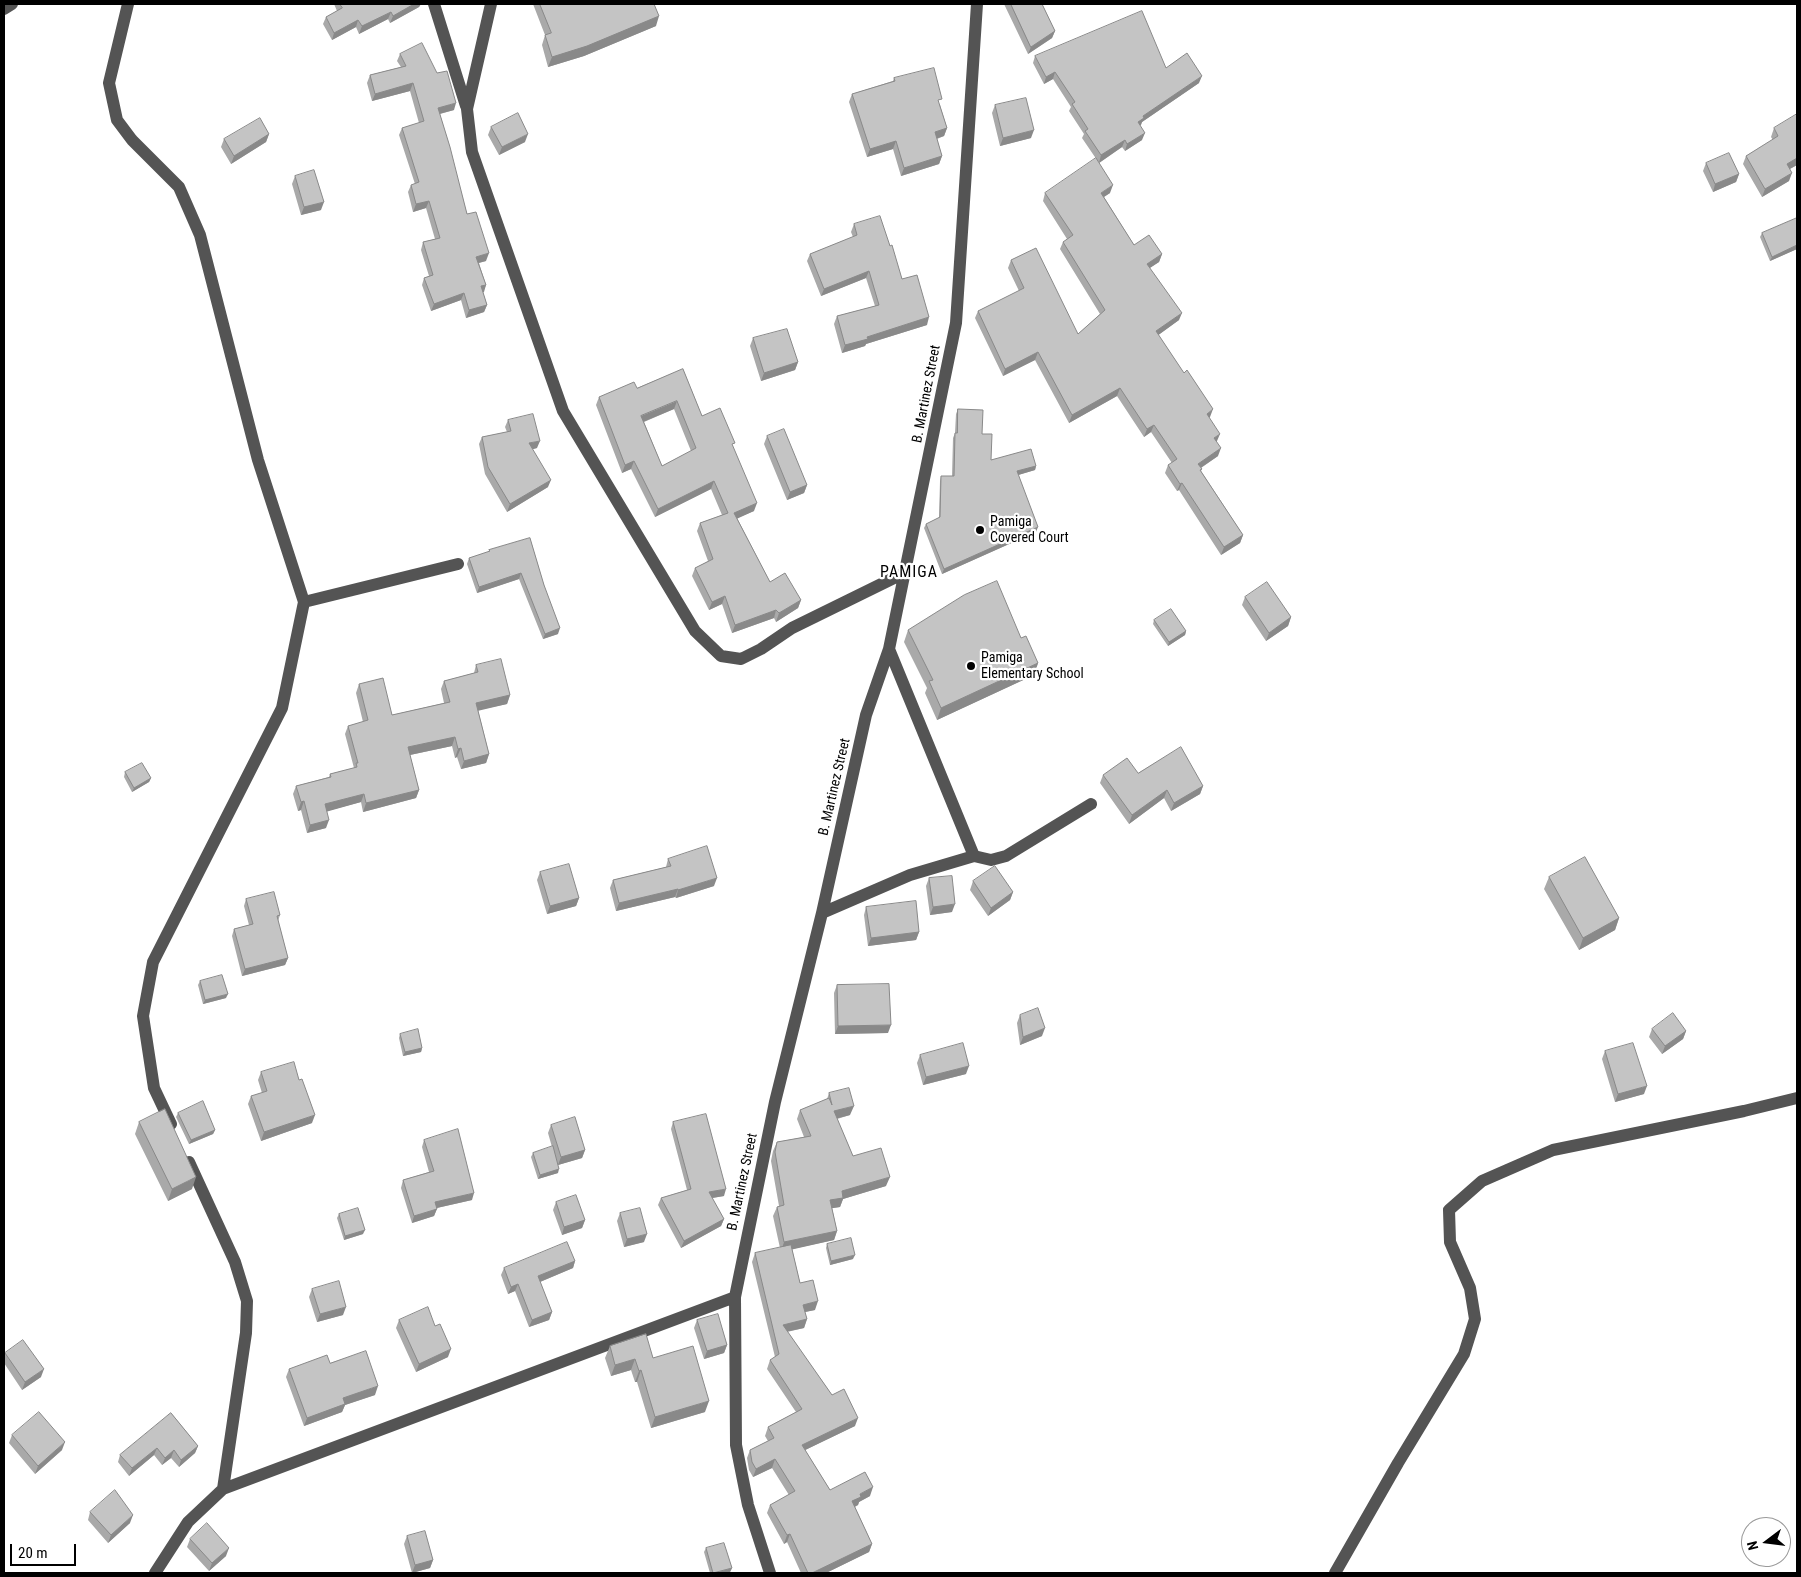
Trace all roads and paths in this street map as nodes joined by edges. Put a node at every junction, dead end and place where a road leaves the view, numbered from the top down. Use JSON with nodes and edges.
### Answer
{"nodes":[{"id":1,"x":12,"y":4,"type":"edge"},
{"id":2,"x":128,"y":4,"type":"edge"},
{"id":3,"x":434,"y":4,"type":"edge"},
{"id":4,"x":491,"y":4,"type":"edge"},
{"id":5,"x":977,"y":4,"type":"edge"},
{"id":6,"x":4,"y":9,"type":"edge"},
{"id":7,"x":467,"y":109,"type":"junction"},
{"id":8,"x":458,"y":564,"type":"dead end"},
{"id":9,"x":906,"y":572,"type":"junction"},
{"id":10,"x":304,"y":602,"type":"junction"},
{"id":11,"x":890,"y":649,"type":"junction"},
{"id":12,"x":1091,"y":804,"type":"dead end"},
{"id":13,"x":974,"y":856,"type":"junction"},
{"id":14,"x":822,"y":913,"type":"junction"},
{"id":15,"x":1797,"y":1098,"type":"edge"},
{"id":16,"x":174,"y":1132,"type":"edge"},
{"id":17,"x":182,"y":1149,"type":"edge"},
{"id":18,"x":735,"y":1297,"type":"junction"},
{"id":19,"x":223,"y":1489,"type":"junction"},
{"id":20,"x":155,"y":1573,"type":"edge"},
{"id":21,"x":770,"y":1573,"type":"edge"},
{"id":22,"x":1335,"y":1573,"type":"edge"}],
"edges":[{"from":1,"to":6,"type":"street"},
{"from":2,"to":10,"type":"street"},
{"from":3,"to":7,"type":"street"},
{"from":4,"to":7,"type":"street"},
{"from":5,"to":9,"type":"street","name":"B. Martinez Street"},
{"from":7,"to":9,"type":"street"},
{"from":8,"to":10,"type":"street"},
{"from":9,"to":11,"type":"street","name":"B. Martinez Street"},
{"from":10,"to":16,"type":"street"},
{"from":11,"to":13,"type":"street"},
{"from":11,"to":14,"type":"street","name":"B. Martinez Street"},
{"from":12,"to":13,"type":"street"},
{"from":13,"to":14,"type":"street"},
{"from":14,"to":18,"type":"street","name":"B. Martinez Street"},
{"from":15,"to":22,"type":"street"},
{"from":17,"to":19,"type":"street"},
{"from":18,"to":19,"type":"street"},
{"from":18,"to":21,"type":"street","name":"B. Martinez Street"},
{"from":19,"to":20,"type":"street"}]}
